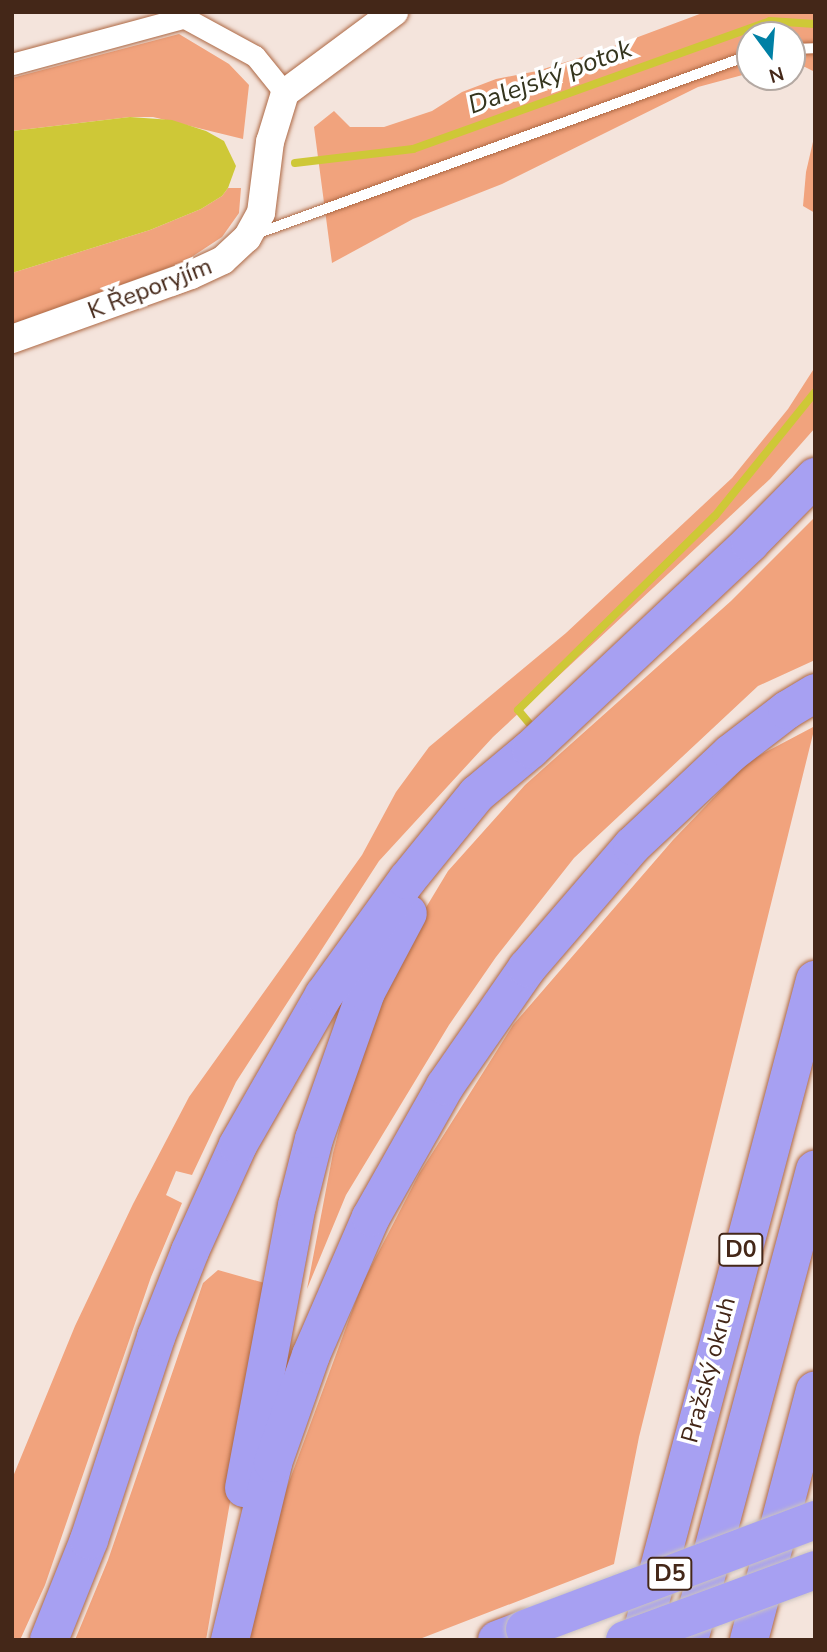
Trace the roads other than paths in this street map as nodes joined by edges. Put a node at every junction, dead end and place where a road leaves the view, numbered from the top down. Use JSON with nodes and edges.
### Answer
{"nodes":[{"id":1,"x":394,"y":12,"type":"edge"},
{"id":2,"x":178,"y":15,"type":"edge"},
{"id":3,"x":736,"y":60,"type":"edge"},
{"id":4,"x":12,"y":64,"type":"edge"},
{"id":5,"x":285,"y":93,"type":"junction"},
{"id":6,"x":247,"y":238,"type":"junction"},
{"id":7,"x":12,"y":339,"type":"edge"},
{"id":8,"x":815,"y":477,"type":"edge"},
{"id":9,"x":815,"y":693,"type":"edge"},
{"id":10,"x":531,"y":749,"type":"junction"},
{"id":11,"x":815,"y":980,"type":"edge"},
{"id":12,"x":815,"y":1170,"type":"edge"},
{"id":13,"x":815,"y":1391,"type":"edge"},
{"id":14,"x":670,"y":1520,"type":"junction"},
{"id":15,"x":815,"y":1520,"type":"edge"},
{"id":16,"x":815,"y":1570,"type":"edge"},
{"id":17,"x":815,"y":1593,"type":"edge"},
{"id":18,"x":511,"y":1634,"type":"edge"},
{"id":19,"x":665,"y":1635,"type":"edge"},
{"id":20,"x":751,"y":1637,"type":"edge"},
{"id":21,"x":50,"y":1640,"type":"edge"},
{"id":22,"x":220,"y":1640,"type":"edge"},
{"id":23,"x":230,"y":1640,"type":"edge"},
{"id":24,"x":615,"y":1640,"type":"edge"},
{"id":25,"x":625,"y":1640,"type":"edge"}],
"edges":[{"from":1,"to":5,"type":"street"},
{"from":2,"to":4,"type":"street"},
{"from":2,"to":5,"type":"street"},
{"from":3,"to":6,"type":"lane"},
{"from":5,"to":6,"type":"street","name":"K Řeporyjím"},
{"from":6,"to":7,"type":"street","name":"K Řeporyjím"},
{"from":8,"to":10,"type":"highway"},
{"from":9,"to":23,"type":"highway"},
{"from":10,"to":21,"type":"highway"},
{"from":10,"to":22,"type":"highway"},
{"from":11,"to":14,"type":"highway","name":"Pražský okruh","number":"D0"},
{"from":12,"to":19,"type":"highway","name":"Pražský okruh","number":"D0"},
{"from":13,"to":20,"type":"highway"},
{"from":14,"to":19,"type":"highway","name":"Pražský okruh","number":"D0"},
{"from":14,"to":24,"type":"highway"},
{"from":15,"to":18,"type":"highway","number":"D5","bridge":true},
{"from":16,"to":19,"type":"highway","number":"D5","bridge":true},
{"from":17,"to":19,"type":"highway","bridge":true},
{"from":19,"to":25,"type":"highway","number":"D5","bridge":true}]}
